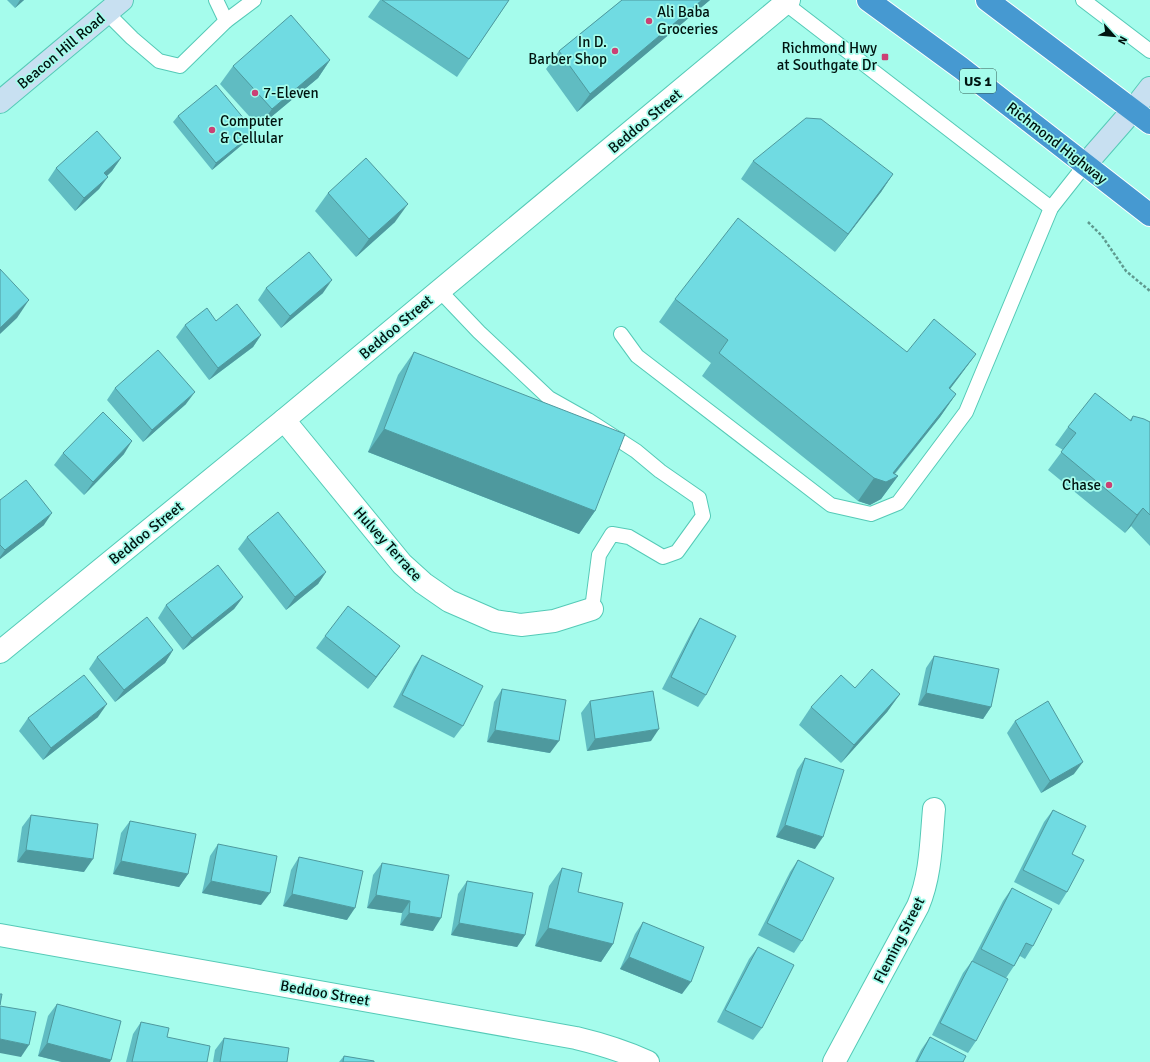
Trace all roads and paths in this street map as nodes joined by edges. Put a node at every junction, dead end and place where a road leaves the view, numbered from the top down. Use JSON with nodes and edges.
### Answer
{"nodes":[{"id":1,"x":216,"y":0,"type":"edge"},
{"id":2,"x":254,"y":0,"type":"edge"},
{"id":3,"x":868,"y":0,"type":"edge"},
{"id":4,"x":987,"y":0,"type":"edge"},
{"id":5,"x":1083,"y":0,"type":"edge"},
{"id":6,"x":788,"y":2,"type":"edge"},
{"id":7,"x":114,"y":6,"type":"edge"},
{"id":8,"x":226,"y":21,"type":"junction"},
{"id":9,"x":1150,"y":51,"type":"edge"},
{"id":10,"x":1150,"y":88,"type":"edge"},
{"id":11,"x":0,"y":102,"type":"edge"},
{"id":12,"x":1133,"y":110,"type":"junction"},
{"id":13,"x":1150,"y":123,"type":"edge"},
{"id":14,"x":1085,"y":165,"type":"junction"},
{"id":15,"x":1051,"y":208,"type":"junction"},
{"id":16,"x":1150,"y":215,"type":"edge"},
{"id":17,"x":1088,"y":222,"type":"dead end"},
{"id":18,"x":440,"y":291,"type":"junction"},
{"id":19,"x":1150,"y":291,"type":"edge"},
{"id":20,"x":621,"y":334,"type":"dead end"},
{"id":21,"x":284,"y":420,"type":"junction"},
{"id":22,"x":592,"y":609,"type":"joint"},
{"id":23,"x":0,"y":652,"type":"edge"},
{"id":24,"x":934,"y":809,"type":"dead end"},
{"id":25,"x":0,"y":935,"type":"edge"},
{"id":26,"x":648,"y":1062,"type":"edge"},
{"id":27,"x":834,"y":1062,"type":"edge"}],
"edges":[{"from":1,"to":8,"type":"lane"},
{"from":2,"to":8,"type":"lane"},
{"from":3,"to":14,"type":"highway","name":"Richmond Highway","number":"US 1"},
{"from":4,"to":12,"type":"highway"},
{"from":5,"to":9,"type":"lane"},
{"from":6,"to":15,"type":"lane"},
{"from":6,"to":18,"type":"street","name":"Beddoo Street"},
{"from":7,"to":8,"type":"lane"},
{"from":7,"to":11,"type":"main road","name":"Beacon Hill Road"},
{"from":10,"to":12,"type":"main road"},
{"from":12,"to":13,"type":"highway"},
{"from":12,"to":14,"type":"main road"},
{"from":14,"to":15,"type":"lane"},
{"from":14,"to":16,"type":"highway","name":"Richmond Highway","number":"US 1"},
{"from":15,"to":20,"type":"lane"},
{"from":17,"to":19,"type":"path"},
{"from":18,"to":21,"type":"street","name":"Beddoo Street"},
{"from":18,"to":22,"type":"lane"},
{"from":21,"to":22,"type":"street","name":"Hulvey Terrace"},
{"from":21,"to":23,"type":"street","name":"Beddoo Street"},
{"from":24,"to":27,"type":"street","name":"Fleming Street"},
{"from":25,"to":26,"type":"street","name":"Beddoo Street"}]}
